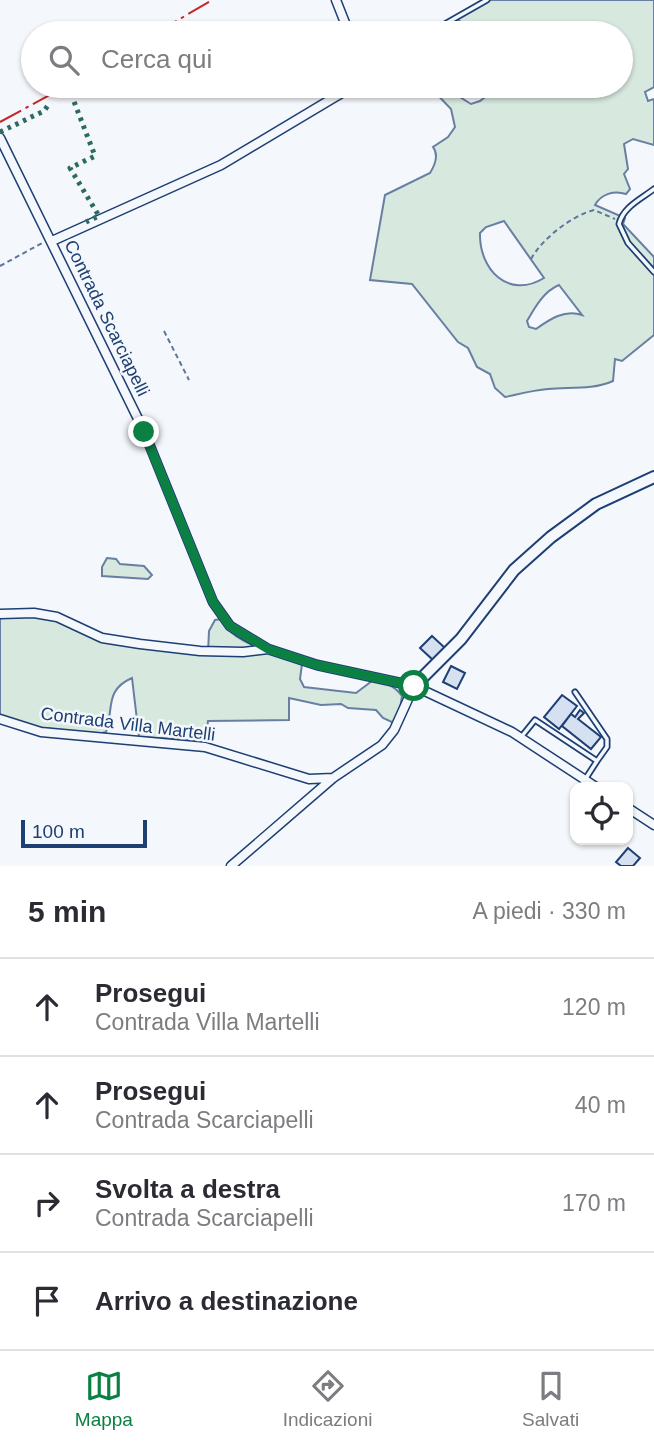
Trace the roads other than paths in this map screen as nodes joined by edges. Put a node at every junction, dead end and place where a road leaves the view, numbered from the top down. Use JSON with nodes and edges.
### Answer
{"nodes":[{"id":1,"x":336,"y":0,"type":"edge"},
{"id":2,"x":487,"y":0,"type":"edge"},
{"id":3,"x":344,"y":21,"type":"edge"},
{"id":4,"x":450,"y":21,"type":"edge"},
{"id":5,"x":332,"y":98,"type":"edge"},
{"id":6,"x":0,"y":138,"type":"edge"},
{"id":7,"x":654,"y":189,"type":"edge"},
{"id":8,"x":52,"y":240,"type":"junction"},
{"id":9,"x":654,"y":272,"type":"edge"},
{"id":10,"x":654,"y":477,"type":"edge"},
{"id":11,"x":0,"y":614,"type":"edge"},
{"id":12,"x":268,"y":649,"type":"junction"},
{"id":13,"x":414,"y":686,"type":"junction"},
{"id":14,"x":575,"y":692,"type":"dead end"},
{"id":15,"x":0,"y":719,"type":"edge"},
{"id":16,"x":521,"y":738,"type":"junction"},
{"id":17,"x":597,"y":761,"type":"junction"},
{"id":18,"x":333,"y":778,"type":"junction"},
{"id":19,"x":585,"y":780,"type":"junction"},
{"id":20,"x":588,"y":782,"type":"edge"},
{"id":21,"x":633,"y":811,"type":"edge"},
{"id":22,"x":654,"y":825,"type":"edge"},
{"id":23,"x":231,"y":866,"type":"edge"}],
"edges":[{"from":1,"to":3,"type":"street"},
{"from":2,"to":4,"type":"lane"},
{"from":5,"to":8,"type":"street"},
{"from":6,"to":8,"type":"street","name":"Contrada Scarciapelli"},
{"from":7,"to":9,"type":"lane"},
{"from":8,"to":12,"type":"street","name":"Contrada Scarciapelli"},
{"from":10,"to":13,"type":"street"},
{"from":11,"to":12,"type":"street"},
{"from":12,"to":13,"type":"street"},
{"from":13,"to":16,"type":"street"},
{"from":13,"to":18,"type":"street"},
{"from":14,"to":17,"type":"lane"},
{"from":15,"to":18,"type":"street","name":"Contrada Villa Martelli"},
{"from":16,"to":17,"type":"lane"},
{"from":16,"to":19,"type":"street"},
{"from":17,"to":19,"type":"lane"},
{"from":18,"to":23,"type":"street"},
{"from":19,"to":20,"type":"street"},
{"from":21,"to":22,"type":"street"}]}
